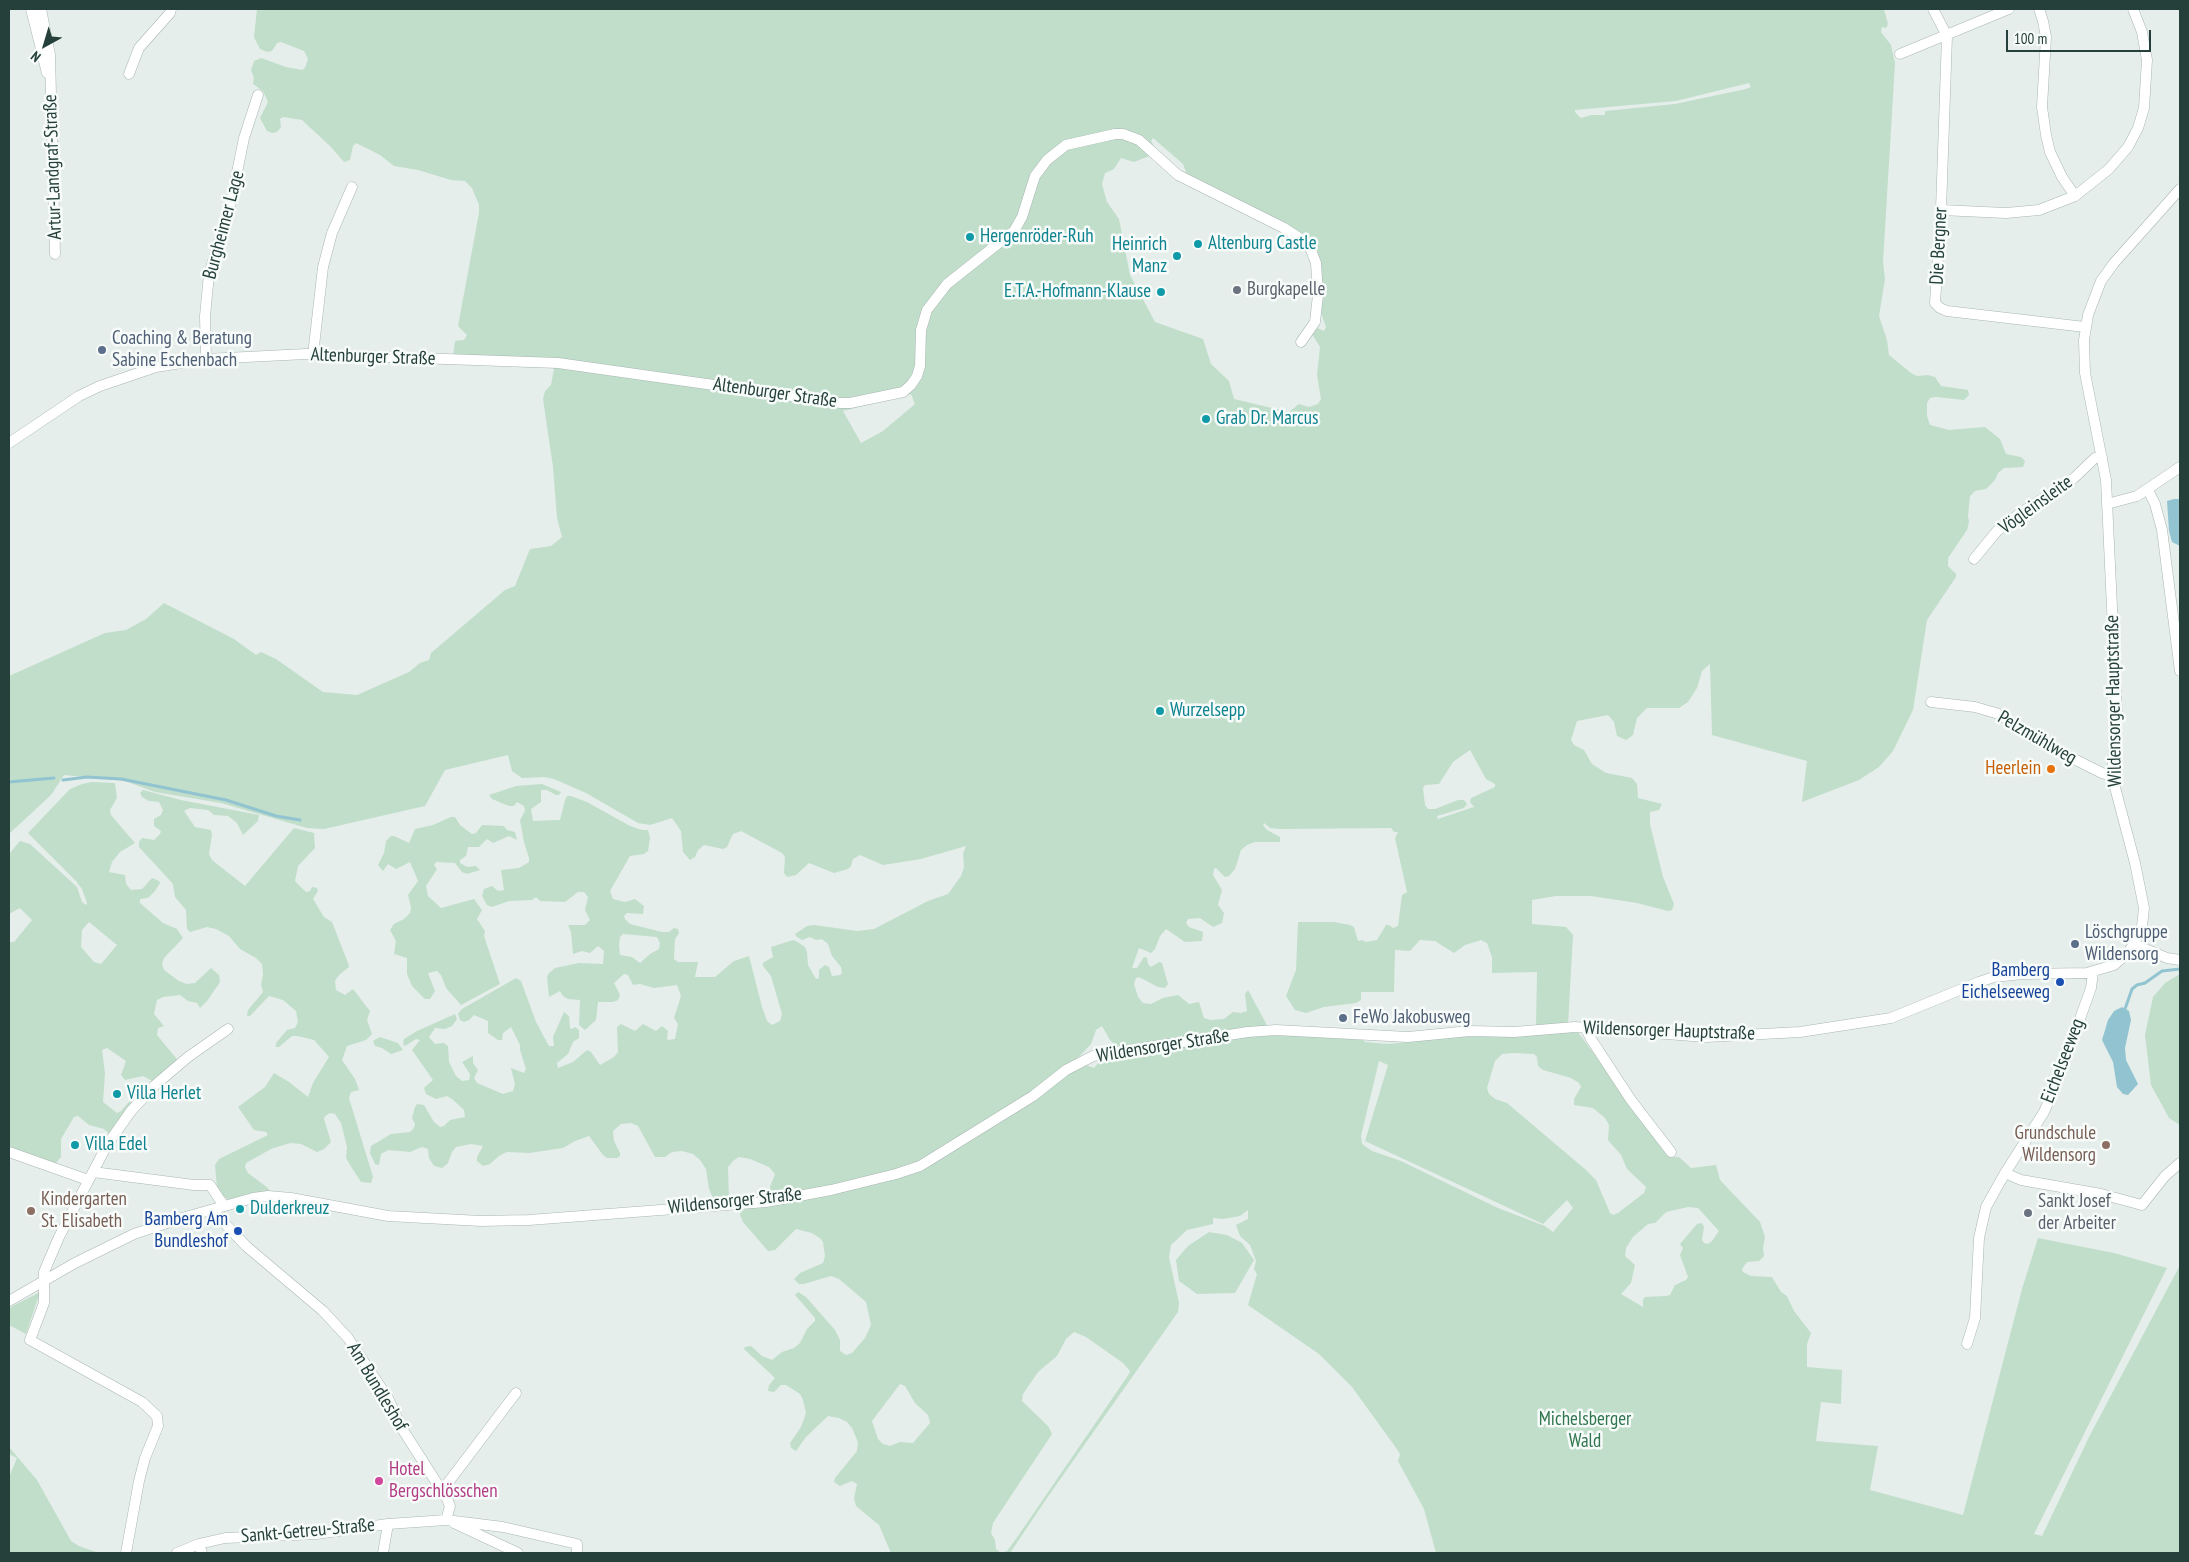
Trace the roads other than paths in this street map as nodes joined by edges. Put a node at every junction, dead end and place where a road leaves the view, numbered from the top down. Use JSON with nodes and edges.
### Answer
{"nodes":[{"id":1,"x":31,"y":9,"type":"edge"},
{"id":2,"x":41,"y":9,"type":"edge"},
{"id":3,"x":171,"y":9,"type":"edge"},
{"id":4,"x":1933,"y":9,"type":"edge"},
{"id":5,"x":2009,"y":9,"type":"edge"},
{"id":6,"x":2039,"y":9,"type":"edge"},
{"id":7,"x":2133,"y":9,"type":"edge"},
{"id":8,"x":1947,"y":36,"type":"junction"},
{"id":9,"x":1900,"y":54,"type":"dead end"},
{"id":10,"x":129,"y":74,"type":"dead end"},
{"id":11,"x":49,"y":81,"type":"junction"},
{"id":12,"x":258,"y":95,"type":"dead end"},
{"id":13,"x":352,"y":187,"type":"dead end"},
{"id":14,"x":2180,"y":189,"type":"edge"},
{"id":15,"x":2075,"y":196,"type":"junction"},
{"id":16,"x":1941,"y":210,"type":"junction"},
{"id":17,"x":56,"y":254,"type":"dead end"},
{"id":18,"x":2086,"y":327,"type":"junction"},
{"id":19,"x":1301,"y":342,"type":"dead end"},
{"id":20,"x":313,"y":355,"type":"junction"},
{"id":21,"x":206,"y":359,"type":"junction"},
{"id":22,"x":9,"y":443,"type":"edge"},
{"id":23,"x":2102,"y":457,"type":"junction"},
{"id":24,"x":2180,"y":467,"type":"edge"},
{"id":25,"x":2148,"y":490,"type":"junction"},
{"id":26,"x":2107,"y":504,"type":"junction"},
{"id":27,"x":1974,"y":560,"type":"dead end"},
{"id":28,"x":2180,"y":671,"type":"edge"},
{"id":29,"x":1931,"y":702,"type":"dead end"},
{"id":30,"x":2112,"y":776,"type":"junction"},
{"id":31,"x":2134,"y":944,"type":"junction"},
{"id":32,"x":2180,"y":960,"type":"edge"},
{"id":33,"x":2092,"y":972,"type":"junction"},
{"id":34,"x":1585,"y":1027,"type":"junction"},
{"id":35,"x":228,"y":1029,"type":"dead end"},
{"id":36,"x":1408,"y":1037,"type":"joint"},
{"id":37,"x":9,"y":1152,"type":"edge"},
{"id":38,"x":1671,"y":1152,"type":"dead end"},
{"id":39,"x":2180,"y":1163,"type":"edge"},
{"id":40,"x":2005,"y":1173,"type":"junction"},
{"id":41,"x":91,"y":1176,"type":"junction"},
{"id":42,"x":224,"y":1206,"type":"junction"},
{"id":43,"x":212,"y":1210,"type":"junction"},
{"id":44,"x":43,"y":1280,"type":"junction"},
{"id":45,"x":9,"y":1301,"type":"edge"},
{"id":46,"x":1968,"y":1344,"type":"dead end"},
{"id":47,"x":516,"y":1393,"type":"dead end"},
{"id":48,"x":441,"y":1492,"type":"junction"},
{"id":49,"x":446,"y":1520,"type":"junction"},
{"id":50,"x":388,"y":1524,"type":"junction"},
{"id":51,"x":200,"y":1548,"type":"edge"},
{"id":52,"x":126,"y":1553,"type":"edge"},
{"id":53,"x":176,"y":1553,"type":"edge"},
{"id":54,"x":383,"y":1553,"type":"edge"},
{"id":55,"x":518,"y":1553,"type":"edge"},
{"id":56,"x":576,"y":1553,"type":"edge"}],
"edges":[{"from":1,"to":11,"type":"street","name":"Artur-Landgraf-Straße"},
{"from":2,"to":11,"type":"street","name":"Artur-Landgraf-Straße"},
{"from":3,"to":10,"type":"street"},
{"from":4,"to":8,"type":"street","name":"Die Bergner"},
{"from":5,"to":8,"type":"street"},
{"from":6,"to":15,"type":"street"},
{"from":7,"to":15,"type":"street"},
{"from":8,"to":9,"type":"street"},
{"from":8,"to":16,"type":"street","name":"Die Bergner"},
{"from":11,"to":17,"type":"street","name":"Artur-Landgraf-Straße"},
{"from":12,"to":21,"type":"street","name":"Burgheimer Lage"},
{"from":13,"to":20,"type":"street"},
{"from":14,"to":18,"type":"street","name":"Wildensorger Hauptstraße"},
{"from":15,"to":16,"type":"street"},
{"from":16,"to":18,"type":"street","name":"Die Bergner"},
{"from":18,"to":23,"type":"street","name":"Wildensorger Hauptstraße"},
{"from":19,"to":20,"type":"street","name":"Altenburger Straße"},
{"from":20,"to":21,"type":"street","name":"Altenburger Straße"},
{"from":21,"to":22,"type":"street","name":"Altenburger Straße"},
{"from":23,"to":26,"type":"street","name":"Wildensorger Hauptstraße"},
{"from":23,"to":27,"type":"street","name":"Vögleinsleite"},
{"from":24,"to":25,"type":"street"},
{"from":25,"to":26,"type":"street"},
{"from":25,"to":28,"type":"street"},
{"from":26,"to":30,"type":"street","name":"Wildensorger Hauptstraße"},
{"from":29,"to":30,"type":"street","name":"Pelzmühlweg"},
{"from":30,"to":31,"type":"street","name":"Wildensorger Hauptstraße"},
{"from":31,"to":32,"type":"street"},
{"from":31,"to":33,"type":"street","name":"Wildensorger Hauptstraße"},
{"from":33,"to":34,"type":"street","name":"Wildensorger Hauptstraße"},
{"from":33,"to":40,"type":"street","name":"Eichelseeweg"},
{"from":34,"to":36,"type":"street","name":"Wildensorger Hauptstraße"},
{"from":34,"to":38,"type":"street"},
{"from":35,"to":41,"type":"street"},
{"from":36,"to":42,"type":"street","name":"Wildensorger Straße"},
{"from":37,"to":41,"type":"street"},
{"from":39,"to":40,"type":"street"},
{"from":40,"to":46,"type":"street","name":"Eichelseeweg"},
{"from":41,"to":42,"type":"street"},
{"from":41,"to":44,"type":"street"},
{"from":42,"to":43,"type":"street","name":"Wildensorger Straße"},
{"from":43,"to":44,"type":"street","name":"Wildensorger Straße"},
{"from":43,"to":48,"type":"street","name":"Am Bundleshof"},
{"from":44,"to":45,"type":"street","name":"Wildensorger Straße"},
{"from":44,"to":52,"type":"street"},
{"from":47,"to":48,"type":"street"},
{"from":48,"to":49,"type":"street","name":"Am Bundleshof"},
{"from":49,"to":50,"type":"street","name":"Sankt-Getreu-Straße"},
{"from":49,"to":55,"type":"street","name":"Sankt-Getreu-Straße"},
{"from":49,"to":56,"type":"street","name":"Sankt-Getreu-Straße"},
{"from":50,"to":51,"type":"street","name":"Sankt-Getreu-Straße"},
{"from":50,"to":54,"type":"street","name":"Sankt-Getreu-Straße"},
{"from":51,"to":53,"type":"street","name":"Sankt-Getreu-Straße"}]}
